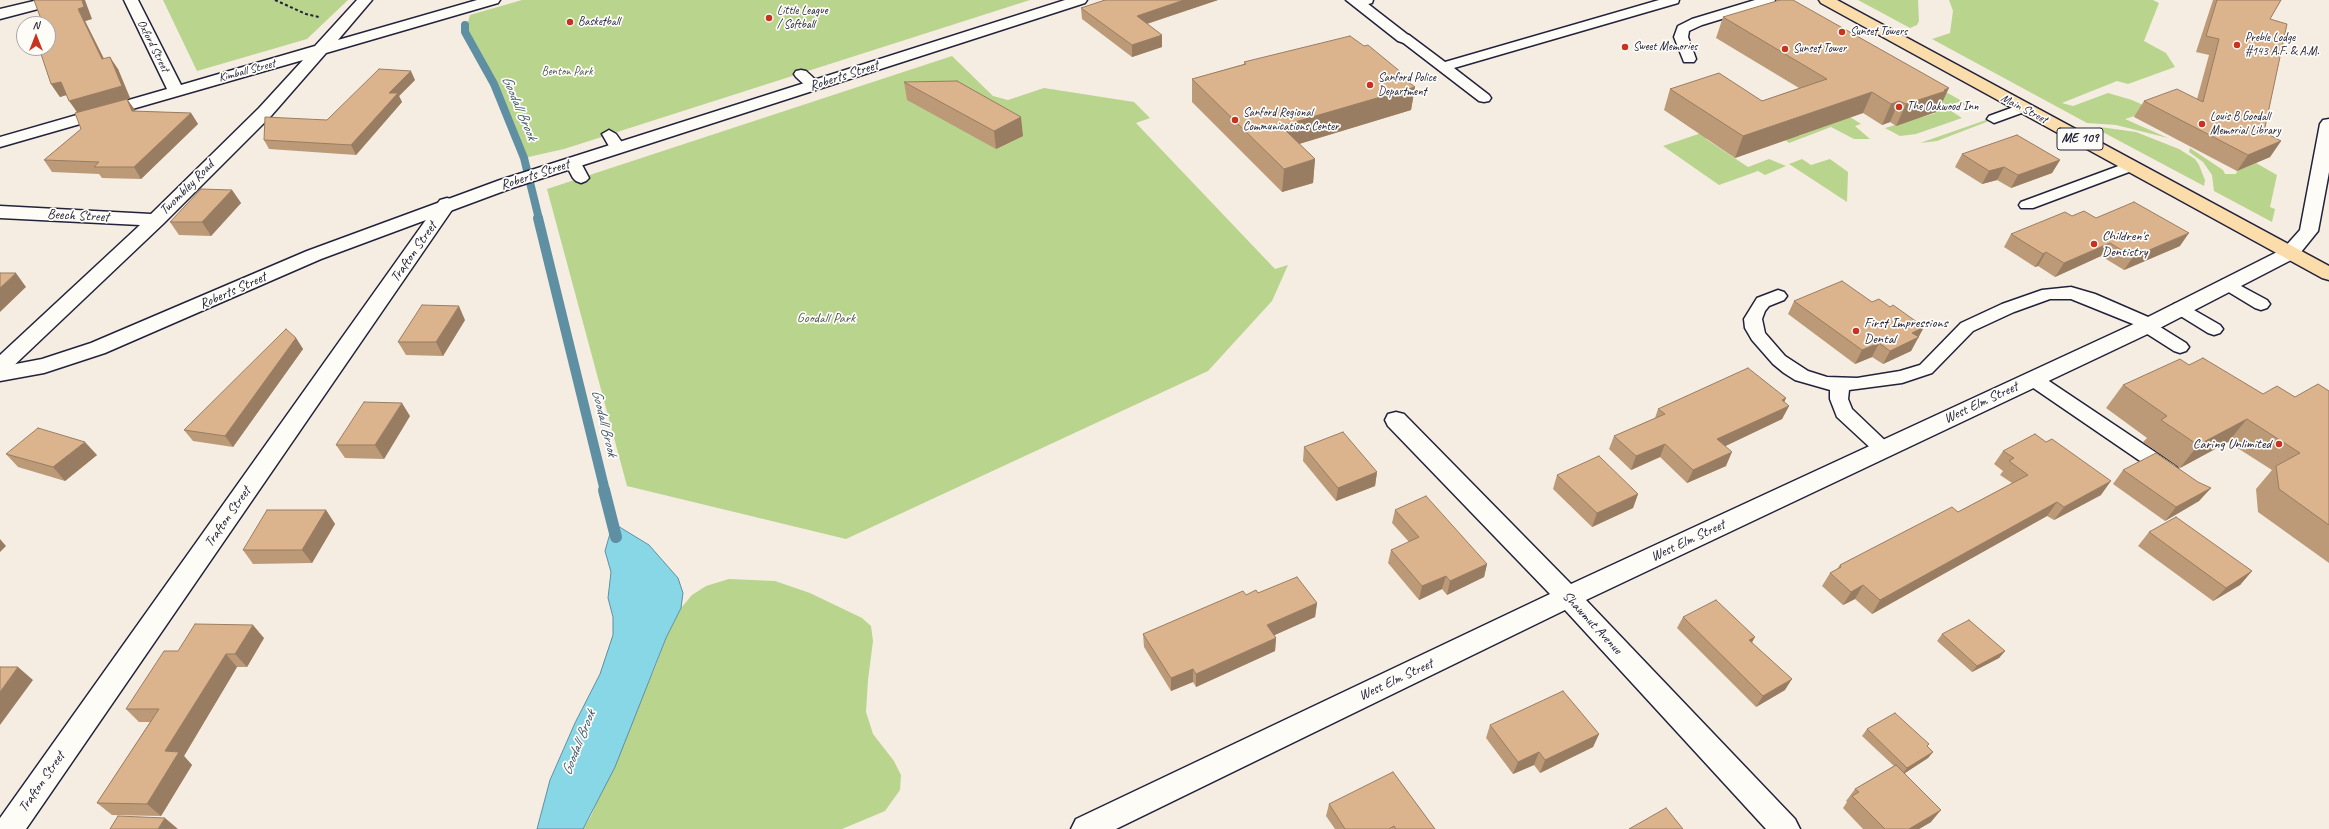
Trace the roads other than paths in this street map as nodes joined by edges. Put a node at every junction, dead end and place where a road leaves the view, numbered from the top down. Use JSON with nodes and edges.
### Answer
{"nodes":[{"id":1,"x":56,"y":0,"type":"edge"},
{"id":2,"x":131,"y":0,"type":"edge"},
{"id":3,"x":365,"y":0,"type":"edge"},
{"id":4,"x":493,"y":0,"type":"edge"},
{"id":5,"x":1080,"y":0,"type":"edge"},
{"id":6,"x":1769,"y":0,"type":"edge"},
{"id":7,"x":1826,"y":0,"type":"edge"},
{"id":8,"x":1359,"y":1,"type":"edge"},
{"id":9,"x":1664,"y":1,"type":"edge"},
{"id":10,"x":0,"y":14,"type":"edge"},
{"id":11,"x":1404,"y":38,"type":"joint"},
{"id":12,"x":317,"y":52,"type":"junction"},
{"id":13,"x":1689,"y":59,"type":"dead end"},
{"id":14,"x":1443,"y":67,"type":"junction"},
{"id":15,"x":801,"y":74,"type":"dead end"},
{"id":16,"x":814,"y":86,"type":"junction"},
{"id":17,"x":176,"y":91,"type":"junction"},
{"id":18,"x":1484,"y":98,"type":"dead end"},
{"id":19,"x":2022,"y":108,"type":"junction"},
{"id":20,"x":1994,"y":119,"type":"dead end"},
{"id":21,"x":2329,"y":124,"type":"edge"},
{"id":22,"x":609,"y":134,"type":"dead end"},
{"id":23,"x":0,"y":142,"type":"edge"},
{"id":24,"x":618,"y":148,"type":"junction"},
{"id":25,"x":573,"y":163,"type":"junction"},
{"id":26,"x":2325,"y":164,"type":"edge"},
{"id":27,"x":2132,"y":166,"type":"junction"},
{"id":28,"x":581,"y":178,"type":"dead end"},
{"id":29,"x":447,"y":204,"type":"junction"},
{"id":30,"x":2027,"y":205,"type":"dead end"},
{"id":31,"x":0,"y":212,"type":"edge"},
{"id":32,"x":156,"y":220,"type":"junction"},
{"id":33,"x":2290,"y":253,"type":"junction"},
{"id":34,"x":2329,"y":274,"type":"edge"},
{"id":35,"x":2228,"y":284,"type":"junction"},
{"id":36,"x":1778,"y":296,"type":"dead end"},
{"id":37,"x":2261,"y":304,"type":"dead end"},
{"id":38,"x":2180,"y":308,"type":"junction"},
{"id":39,"x":2148,"y":325,"type":"junction"},
{"id":40,"x":2214,"y":329,"type":"dead end"},
{"id":41,"x":2180,"y":347,"type":"dead end"},
{"id":42,"x":0,"y":367,"type":"edge"},
{"id":43,"x":0,"y":374,"type":"edge"},
{"id":44,"x":2033,"y":379,"type":"junction"},
{"id":45,"x":1840,"y":384,"type":"junction"},
{"id":46,"x":1396,"y":420,"type":"dead end"},
{"id":47,"x":1884,"y":449,"type":"junction"},
{"id":48,"x":2181,"y":480,"type":"edge"},
{"id":49,"x":1568,"y":597,"type":"junction"},
{"id":50,"x":9,"y":829,"type":"edge"},
{"id":51,"x":1086,"y":829,"type":"edge"},
{"id":52,"x":1785,"y":829,"type":"edge"}],
"edges":[{"from":1,"to":10,"type":"street"},
{"from":2,"to":17,"type":"street","name":"Oxford Street"},
{"from":3,"to":12,"type":"street","name":"Twombley Road"},
{"from":4,"to":12,"type":"street","name":"Kimball Street"},
{"from":5,"to":16,"type":"street","name":"Roberts Street"},
{"from":6,"to":13,"type":"lane"},
{"from":7,"to":19,"type":"highway","name":"Main Street","number":"ME 109"},
{"from":8,"to":11,"type":"street"},
{"from":9,"to":14,"type":"lane"},
{"from":11,"to":14,"type":"lane"},
{"from":12,"to":17,"type":"street","name":"Kimball Street"},
{"from":12,"to":32,"type":"street","name":"Twombley Road"},
{"from":14,"to":18,"type":"lane"},
{"from":15,"to":16,"type":"lane"},
{"from":16,"to":24,"type":"street","name":"Roberts Street"},
{"from":17,"to":23,"type":"street","name":"Kimball Street"},
{"from":19,"to":20,"type":"lane"},
{"from":19,"to":27,"type":"highway","name":"Main Street","number":"ME 109"},
{"from":21,"to":26,"type":"street"},
{"from":22,"to":24,"type":"lane"},
{"from":24,"to":25,"type":"street","name":"Roberts Street"},
{"from":25,"to":28,"type":"lane"},
{"from":25,"to":29,"type":"street","name":"Roberts Street"},
{"from":26,"to":33,"type":"street"},
{"from":27,"to":30,"type":"lane"},
{"from":27,"to":33,"type":"highway","name":"Main Street","number":"ME 109"},
{"from":29,"to":43,"type":"street","name":"Roberts Street"},
{"from":29,"to":50,"type":"street","name":"Trafton Street"},
{"from":31,"to":32,"type":"street","name":"Beech Street"},
{"from":32,"to":42,"type":"street","name":"Twombley Road"},
{"from":33,"to":34,"type":"highway","name":"Main Street","number":"ME 109"},
{"from":33,"to":35,"type":"street","name":"West Elm Street"},
{"from":35,"to":37,"type":"lane"},
{"from":35,"to":38,"type":"street","name":"West Elm Street"},
{"from":36,"to":45,"type":"lane"},
{"from":38,"to":39,"type":"street","name":"West Elm Street"},
{"from":38,"to":40,"type":"lane"},
{"from":39,"to":41,"type":"lane"},
{"from":39,"to":44,"type":"street","name":"West Elm Street"},
{"from":39,"to":45,"type":"lane"},
{"from":44,"to":47,"type":"street","name":"West Elm Street"},
{"from":44,"to":48,"type":"lane"},
{"from":45,"to":47,"type":"lane"},
{"from":46,"to":49,"type":"street","name":"Shawmut Avenue"},
{"from":47,"to":49,"type":"street","name":"West Elm Street"},
{"from":49,"to":51,"type":"street","name":"West Elm Street"},
{"from":49,"to":52,"type":"street","name":"Shawmut Avenue"}]}
